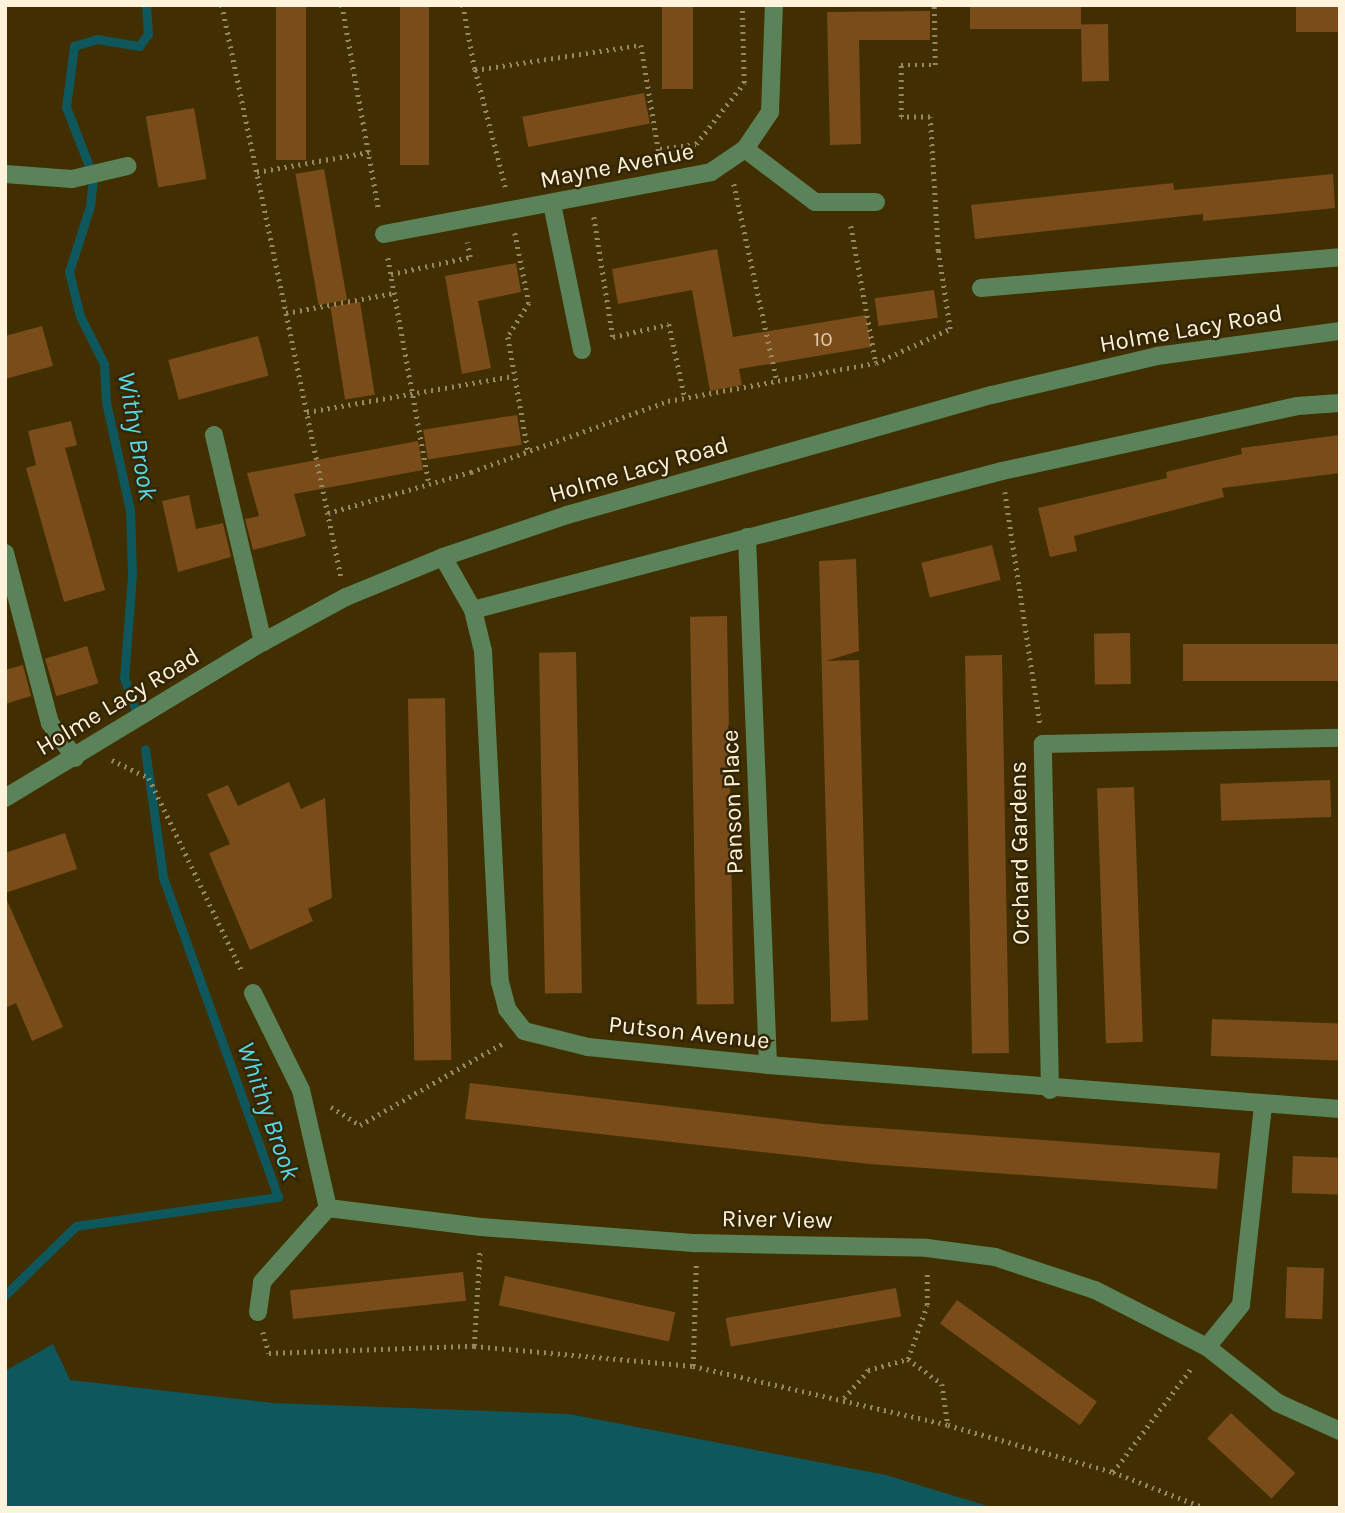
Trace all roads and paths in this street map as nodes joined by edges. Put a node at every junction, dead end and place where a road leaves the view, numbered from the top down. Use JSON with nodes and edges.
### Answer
{"nodes":[{"id":1,"x":222,"y":5,"type":"edge"},
{"id":2,"x":463,"y":5,"type":"edge"},
{"id":3,"x":742,"y":5,"type":"edge"},
{"id":4,"x":774,"y":5,"type":"edge"},
{"id":5,"x":934,"y":5,"type":"edge"},
{"id":6,"x":475,"y":70,"type":"dead end"},
{"id":7,"x":660,"y":149,"type":"dead end"},
{"id":8,"x":744,"y":149,"type":"junction"},
{"id":9,"x":369,"y":152,"type":"dead end"},
{"id":10,"x":729,"y":160,"type":"junction"},
{"id":11,"x":128,"y":166,"type":"dead end"},
{"id":12,"x":257,"y":172,"type":"junction"},
{"id":13,"x":5,"y":174,"type":"edge"},
{"id":14,"x":591,"y":197,"type":"junction"},
{"id":15,"x":846,"y":202,"type":"junction"},
{"id":16,"x":876,"y":202,"type":"dead end"},
{"id":17,"x":552,"y":204,"type":"junction"},
{"id":18,"x":462,"y":219,"type":"junction"},
{"id":19,"x":384,"y":233,"type":"dead end"},
{"id":20,"x":1340,"y":257,"type":"edge"},
{"id":21,"x":391,"y":274,"type":"dead end"},
{"id":22,"x":981,"y":288,"type":"dead end"},
{"id":23,"x":394,"y":293,"type":"dead end"},
{"id":24,"x":286,"y":313,"type":"junction"},
{"id":25,"x":1340,"y":331,"type":"edge"},
{"id":26,"x":582,"y":350,"type":"dead end"},
{"id":27,"x":876,"y":363,"type":"junction"},
{"id":28,"x":514,"y":376,"type":"dead end"},
{"id":29,"x":777,"y":381,"type":"junction"},
{"id":30,"x":685,"y":398,"type":"junction"},
{"id":31,"x":1340,"y":403,"type":"edge"},
{"id":32,"x":307,"y":412,"type":"junction"},
{"id":33,"x":214,"y":435,"type":"dead end"},
{"id":34,"x":1002,"y":471,"type":"junction"},
{"id":35,"x":328,"y":513,"type":"junction"},
{"id":36,"x":747,"y":537,"type":"junction"},
{"id":37,"x":5,"y":553,"type":"edge"},
{"id":38,"x":443,"y":557,"type":"junction"},
{"id":39,"x":346,"y":597,"type":"junction"},
{"id":40,"x":473,"y":610,"type":"junction"},
{"id":41,"x":263,"y":642,"type":"junction"},
{"id":42,"x":1340,"y":738,"type":"edge"},
{"id":43,"x":1043,"y":744,"type":"junction"},
{"id":44,"x":91,"y":749,"type":"junction"},
{"id":45,"x":75,"y":758,"type":"junction"},
{"id":46,"x":5,"y":798,"type":"edge"},
{"id":47,"x":253,"y":993,"type":"joint"},
{"id":48,"x":524,"y":1031,"type":"junction"},
{"id":49,"x":768,"y":1065,"type":"junction"},
{"id":50,"x":301,"y":1090,"type":"junction"},
{"id":51,"x":1050,"y":1090,"type":"junction"},
{"id":52,"x":1263,"y":1107,"type":"junction"},
{"id":53,"x":1340,"y":1109,"type":"edge"},
{"id":54,"x":328,"y":1208,"type":"junction"},
{"id":55,"x":481,"y":1227,"type":"junction"},
{"id":56,"x":696,"y":1243,"type":"junction"},
{"id":57,"x":927,"y":1248,"type":"junction"},
{"id":58,"x":258,"y":1312,"type":"joint"},
{"id":59,"x":474,"y":1346,"type":"junction"},
{"id":60,"x":1207,"y":1347,"type":"junction"},
{"id":61,"x":908,"y":1359,"type":"junction"},
{"id":62,"x":692,"y":1366,"type":"junction"},
{"id":63,"x":844,"y":1398,"type":"junction"},
{"id":64,"x":948,"y":1425,"type":"junction"},
{"id":65,"x":1340,"y":1431,"type":"edge"},
{"id":66,"x":1113,"y":1472,"type":"junction"},
{"id":67,"x":1205,"y":1508,"type":"edge"}],
"edges":[{"from":1,"to":12,"type":"path"},
{"from":2,"to":6,"type":"path"},
{"from":3,"to":7,"type":"path"},
{"from":4,"to":8,"type":"street","name":"Mayne Avenue"},
{"from":5,"to":27,"type":"path"},
{"from":8,"to":10,"type":"street","name":"Mayne Avenue"},
{"from":8,"to":15,"type":"street"},
{"from":9,"to":12,"type":"path"},
{"from":10,"to":14,"type":"street","name":"Mayne Avenue"},
{"from":10,"to":29,"type":"path"},
{"from":11,"to":13,"type":"street"},
{"from":12,"to":24,"type":"path"},
{"from":14,"to":17,"type":"street","name":"Mayne Avenue"},
{"from":14,"to":30,"type":"path"},
{"from":15,"to":16,"type":"street"},
{"from":15,"to":27,"type":"path"},
{"from":17,"to":18,"type":"street","name":"Mayne Avenue"},
{"from":17,"to":26,"type":"street"},
{"from":18,"to":19,"type":"street","name":"Mayne Avenue"},
{"from":18,"to":21,"type":"path"},
{"from":20,"to":22,"type":"street"},
{"from":23,"to":24,"type":"path"},
{"from":24,"to":32,"type":"path"},
{"from":25,"to":38,"type":"street","name":"Holme Lacy Road"},
{"from":27,"to":29,"type":"path"},
{"from":28,"to":32,"type":"path"},
{"from":29,"to":30,"type":"path"},
{"from":30,"to":35,"type":"path"},
{"from":31,"to":34,"type":"street"},
{"from":32,"to":35,"type":"path"},
{"from":33,"to":41,"type":"street"},
{"from":34,"to":36,"type":"street"},
{"from":34,"to":43,"type":"path"},
{"from":35,"to":39,"type":"path"},
{"from":36,"to":40,"type":"street"},
{"from":36,"to":49,"type":"street","name":"Panson Place"},
{"from":37,"to":45,"type":"street"},
{"from":38,"to":39,"type":"street","name":"Holme Lacy Road"},
{"from":38,"to":40,"type":"street"},
{"from":39,"to":41,"type":"street","name":"Holme Lacy Road"},
{"from":40,"to":48,"type":"street"},
{"from":41,"to":44,"type":"street","name":"Holme Lacy Road"},
{"from":42,"to":43,"type":"street","name":"Orchard Gardens"},
{"from":43,"to":51,"type":"street","name":"Orchard Gardens"},
{"from":44,"to":45,"type":"street","name":"Holme Lacy Road"},
{"from":44,"to":47,"type":"path"},
{"from":45,"to":46,"type":"street","name":"Holme Lacy Road"},
{"from":47,"to":50,"type":"street"},
{"from":48,"to":49,"type":"street","name":"Putson Avenue"},
{"from":48,"to":50,"type":"path"},
{"from":49,"to":51,"type":"street","name":"Putson Avenue"},
{"from":50,"to":54,"type":"street"},
{"from":51,"to":52,"type":"street","name":"Putson Avenue"},
{"from":52,"to":53,"type":"street","name":"Putson Avenue"},
{"from":52,"to":60,"type":"street"},
{"from":54,"to":55,"type":"street","name":"River View"},
{"from":54,"to":58,"type":"street"},
{"from":55,"to":56,"type":"street","name":"River View"},
{"from":55,"to":59,"type":"path"},
{"from":56,"to":57,"type":"street","name":"River View"},
{"from":56,"to":62,"type":"path"},
{"from":57,"to":60,"type":"street","name":"River View"},
{"from":57,"to":61,"type":"path"},
{"from":58,"to":59,"type":"path"},
{"from":59,"to":62,"type":"path"},
{"from":60,"to":65,"type":"street","name":"River View"},
{"from":60,"to":66,"type":"path"},
{"from":61,"to":63,"type":"path"},
{"from":61,"to":64,"type":"path"},
{"from":62,"to":63,"type":"path"},
{"from":63,"to":64,"type":"path"},
{"from":64,"to":66,"type":"path"},
{"from":66,"to":67,"type":"path"}]}
